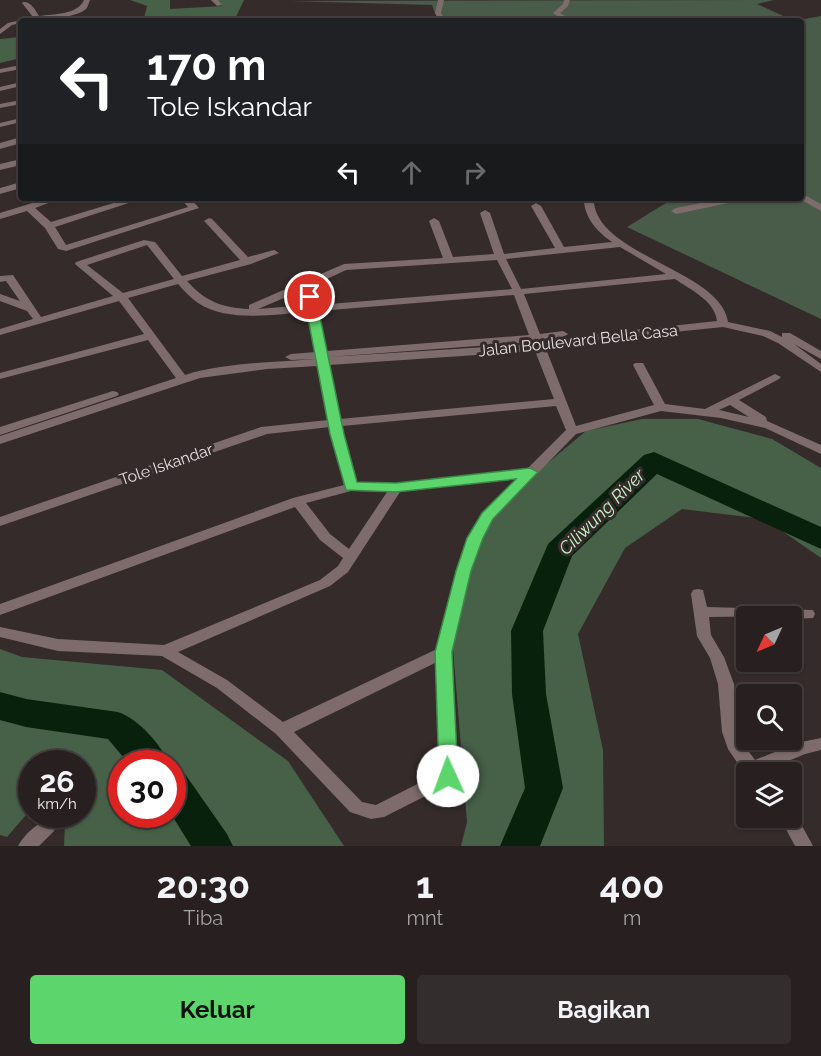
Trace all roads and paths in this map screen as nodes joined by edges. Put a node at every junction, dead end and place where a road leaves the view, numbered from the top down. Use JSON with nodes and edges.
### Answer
{"nodes":[{"id":1,"x":87,"y":0,"type":"edge"},
{"id":2,"x":441,"y":0,"type":"edge"},
{"id":3,"x":567,"y":0,"type":"edge"},
{"id":4,"x":25,"y":3,"type":"dead end"},
{"id":5,"x":37,"y":18,"type":"edge"},
{"id":6,"x":47,"y":18,"type":"edge"},
{"id":7,"x":441,"y":18,"type":"edge"},
{"id":8,"x":565,"y":18,"type":"edge"},
{"id":9,"x":18,"y":22,"type":"edge"},
{"id":10,"x":0,"y":32,"type":"edge"},
{"id":11,"x":18,"y":67,"type":"edge"},
{"id":12,"x":0,"y":71,"type":"edge"},
{"id":13,"x":18,"y":85,"type":"edge"},
{"id":14,"x":0,"y":89,"type":"edge"},
{"id":15,"x":18,"y":103,"type":"edge"},
{"id":16,"x":0,"y":106,"type":"edge"},
{"id":17,"x":18,"y":121,"type":"edge"},
{"id":18,"x":0,"y":125,"type":"edge"},
{"id":19,"x":18,"y":141,"type":"edge"},
{"id":20,"x":0,"y":146,"type":"edge"},
{"id":21,"x":18,"y":163,"type":"edge"},
{"id":22,"x":0,"y":167,"type":"edge"},
{"id":23,"x":18,"y":186,"type":"edge"},
{"id":24,"x":0,"y":191,"type":"edge"},
{"id":25,"x":804,"y":198,"type":"edge"},
{"id":26,"x":47,"y":201,"type":"edge"},
{"id":27,"x":129,"y":201,"type":"edge"},
{"id":28,"x":188,"y":201,"type":"edge"},
{"id":29,"x":590,"y":201,"type":"edge"},
{"id":30,"x":724,"y":201,"type":"edge"},
{"id":31,"x":536,"y":206,"type":"dead end"},
{"id":32,"x":28,"y":207,"type":"junction"},
{"id":33,"x":821,"y":208,"type":"edge"},
{"id":34,"x":676,"y":211,"type":"dead end"},
{"id":35,"x":485,"y":213,"type":"dead end"},
{"id":36,"x":0,"y":216,"type":"edge"},
{"id":37,"x":209,"y":221,"type":"dead end"},
{"id":38,"x":434,"y":221,"type":"dead end"},
{"id":39,"x":49,"y":226,"type":"junction"},
{"id":40,"x":622,"y":244,"type":"junction"},
{"id":41,"x":560,"y":249,"type":"junction"},
{"id":42,"x":274,"y":253,"type":"dead end"},
{"id":43,"x":500,"y":257,"type":"junction"},
{"id":44,"x":449,"y":260,"type":"junction"},
{"id":45,"x":246,"y":262,"type":"junction"},
{"id":46,"x":0,"y":267,"type":"edge"},
{"id":47,"x":677,"y":276,"type":"junction"},
{"id":48,"x":4,"y":278,"type":"edge"},
{"id":49,"x":181,"y":280,"type":"junction"},
{"id":50,"x":307,"y":285,"type":"junction"},
{"id":51,"x":518,"y":292,"type":"junction"},
{"id":52,"x":0,"y":297,"type":"edge"},
{"id":53,"x":122,"y":298,"type":"junction"},
{"id":54,"x":313,"y":308,"type":"junction"},
{"id":55,"x":31,"y":309,"type":"junction"},
{"id":56,"x":244,"y":311,"type":"junction"},
{"id":57,"x":722,"y":320,"type":"junction"},
{"id":58,"x":39,"y":321,"type":"junction"},
{"id":59,"x":0,"y":332,"type":"edge"},
{"id":60,"x":150,"y":336,"type":"junction"},
{"id":61,"x":536,"y":343,"type":"junction"},
{"id":62,"x":821,"y":356,"type":"edge"},
{"id":63,"x":322,"y":358,"type":"junction"},
{"id":64,"x":639,"y":365,"type":"dead end"},
{"id":65,"x":821,"y":369,"type":"edge"},
{"id":66,"x":0,"y":376,"type":"edge"},
{"id":67,"x":180,"y":377,"type":"junction"},
{"id":68,"x":775,"y":377,"type":"dead end"},
{"id":69,"x":730,"y":399,"type":"junction"},
{"id":70,"x":558,"y":402,"type":"junction"},
{"id":71,"x":661,"y":407,"type":"junction"},
{"id":72,"x":707,"y":412,"type":"junction"},
{"id":73,"x":335,"y":423,"type":"junction"},
{"id":74,"x":769,"y":425,"type":"junction"},
{"id":75,"x":0,"y":431,"type":"edge"},
{"id":76,"x":572,"y":432,"type":"junction"},
{"id":77,"x":0,"y":440,"type":"edge"},
{"id":78,"x":821,"y":450,"type":"edge"},
{"id":79,"x":530,"y":472,"type":"junction"},
{"id":80,"x":351,"y":487,"type":"junction"},
{"id":81,"x":396,"y":488,"type":"junction"},
{"id":82,"x":298,"y":501,"type":"junction"},
{"id":83,"x":0,"y":522,"type":"edge"},
{"id":84,"x":350,"y":557,"type":"junction"},
{"id":85,"x":698,"y":594,"type":"dead end"},
{"id":86,"x":0,"y":610,"type":"edge"},
{"id":87,"x":701,"y":612,"type":"junction"},
{"id":88,"x":808,"y":614,"type":"dead end"},
{"id":89,"x":0,"y":632,"type":"edge"},
{"id":90,"x":165,"y":651,"type":"junction"},
{"id":91,"x":444,"y":652,"type":"junction"},
{"id":92,"x":282,"y":730,"type":"junction"},
{"id":93,"x":821,"y":744,"type":"edge"},
{"id":94,"x":747,"y":762,"type":"edge"},
{"id":95,"x":773,"y":762,"type":"edge"},
{"id":96,"x":46,"y":828,"type":"edge"},
{"id":97,"x":794,"y":828,"type":"edge"},
{"id":98,"x":27,"y":846,"type":"edge"},
{"id":99,"x":804,"y":846,"type":"edge"}],
"edges":[{"from":1,"to":6,"type":"street"},
{"from":2,"to":7,"type":"street"},
{"from":3,"to":8,"type":"street"},
{"from":4,"to":5,"type":"street"},
{"from":9,"to":10,"type":"street"},
{"from":11,"to":12,"type":"street"},
{"from":13,"to":14,"type":"street"},
{"from":15,"to":16,"type":"street"},
{"from":17,"to":18,"type":"street"},
{"from":19,"to":20,"type":"street"},
{"from":21,"to":22,"type":"street"},
{"from":23,"to":24,"type":"street"},
{"from":25,"to":33,"type":"street"},
{"from":26,"to":32,"type":"street"},
{"from":27,"to":39,"type":"street"},
{"from":28,"to":39,"type":"street"},
{"from":29,"to":40,"type":"street"},
{"from":30,"to":34,"type":"street"},
{"from":31,"to":41,"type":"street"},
{"from":32,"to":36,"type":"street"},
{"from":32,"to":39,"type":"street"},
{"from":35,"to":43,"type":"street"},
{"from":37,"to":45,"type":"street"},
{"from":38,"to":44,"type":"street"},
{"from":40,"to":41,"type":"street"},
{"from":40,"to":47,"type":"street"},
{"from":41,"to":43,"type":"street"},
{"from":42,"to":45,"type":"street"},
{"from":43,"to":44,"type":"street"},
{"from":43,"to":51,"type":"street"},
{"from":44,"to":50,"type":"street"},
{"from":45,"to":49,"type":"street"},
{"from":46,"to":48,"type":"street"},
{"from":47,"to":51,"type":"street"},
{"from":47,"to":57,"type":"street"},
{"from":48,"to":55,"type":"street"},
{"from":49,"to":53,"type":"street"},
{"from":49,"to":53,"type":"street"},
{"from":49,"to":56,"type":"street"},
{"from":50,"to":54,"type":"street"},
{"from":50,"to":56,"type":"street"},
{"from":51,"to":54,"type":"street"},
{"from":51,"to":61,"type":"street"},
{"from":52,"to":55,"type":"street"},
{"from":53,"to":58,"type":"street"},
{"from":53,"to":60,"type":"street"},
{"from":54,"to":56,"type":"street"},
{"from":54,"to":63,"type":"street"},
{"from":55,"to":58,"type":"street"},
{"from":57,"to":61,"type":"street","name":"Jalan Boulevard Bella Casa"},
{"from":57,"to":62,"type":"street","name":"Jalan Boulevard Bella Casa"},
{"from":57,"to":65,"type":"street","name":"Jalan Boulevard Bella Casa"},
{"from":58,"to":59,"type":"street"},
{"from":60,"to":66,"type":"street"},
{"from":60,"to":67,"type":"street"},
{"from":61,"to":63,"type":"street","name":"Jalan Boulevard Bella Casa"},
{"from":61,"to":70,"type":"street"},
{"from":63,"to":67,"type":"street","name":"Jalan Boulevard Bella Casa"},
{"from":63,"to":73,"type":"street"},
{"from":64,"to":71,"type":"street"},
{"from":67,"to":75,"type":"street","name":"Jalan Boulevard Bella Casa"},
{"from":67,"to":77,"type":"street","name":"Jalan Boulevard Bella Casa"},
{"from":68,"to":69,"type":"street"},
{"from":69,"to":72,"type":"street"},
{"from":69,"to":74,"type":"street"},
{"from":70,"to":73,"type":"street","name":"Tole Iskandar"},
{"from":70,"to":76,"type":"street"},
{"from":71,"to":72,"type":"street"},
{"from":71,"to":76,"type":"street"},
{"from":72,"to":74,"type":"street"},
{"from":73,"to":80,"type":"street"},
{"from":73,"to":83,"type":"street","name":"Tole Iskandar"},
{"from":74,"to":78,"type":"street"},
{"from":76,"to":79,"type":"street"},
{"from":79,"to":81,"type":"street"},
{"from":79,"to":91,"type":"street"},
{"from":80,"to":81,"type":"street"},
{"from":80,"to":82,"type":"street"},
{"from":81,"to":84,"type":"street"},
{"from":82,"to":84,"type":"street"},
{"from":82,"to":86,"type":"street"},
{"from":84,"to":90,"type":"street"},
{"from":85,"to":87,"type":"street"},
{"from":87,"to":88,"type":"street"},
{"from":87,"to":94,"type":"street"},
{"from":89,"to":90,"type":"street"},
{"from":90,"to":92,"type":"street"},
{"from":91,"to":92,"type":"street"},
{"from":91,"to":92,"type":"street"},
{"from":93,"to":95,"type":"street"},
{"from":96,"to":98,"type":"street"},
{"from":97,"to":99,"type":"street"}]}
